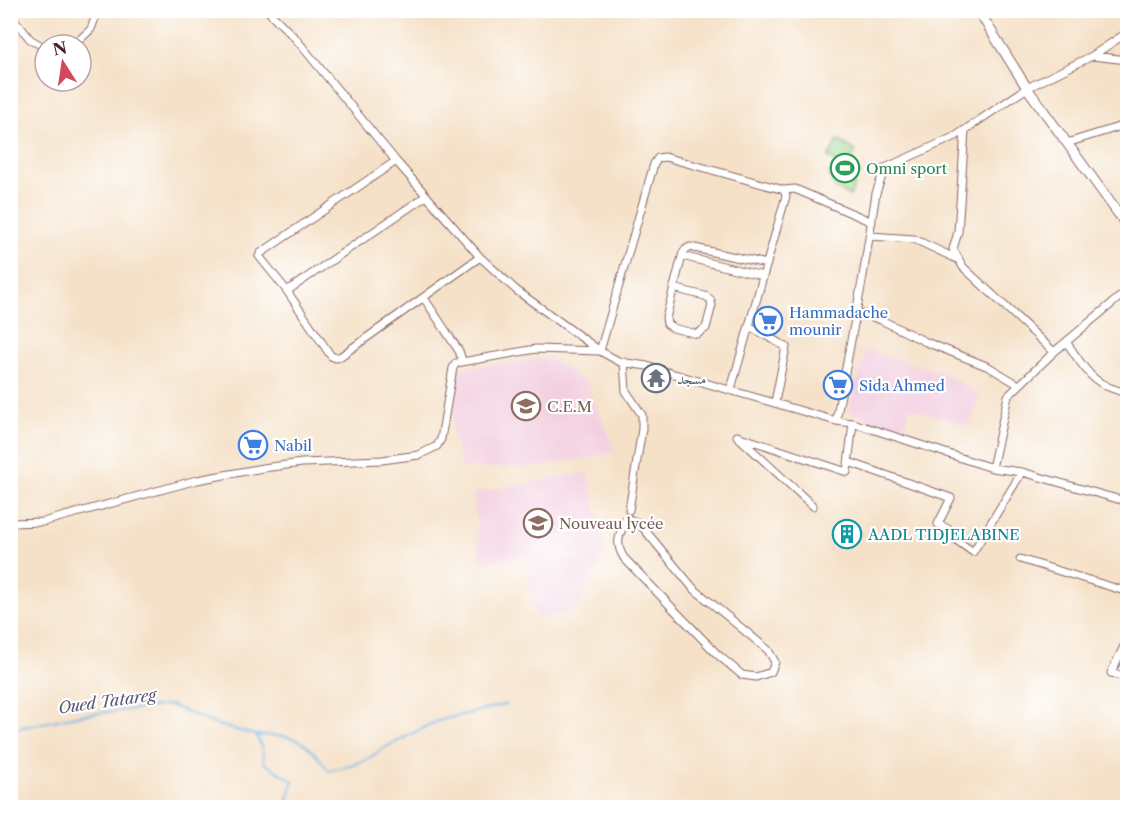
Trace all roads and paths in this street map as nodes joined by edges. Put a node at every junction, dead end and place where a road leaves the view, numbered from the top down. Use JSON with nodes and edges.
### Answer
{"nodes":[{"id":1,"x":98,"y":10,"type":"edge"},
{"id":2,"x":267,"y":10,"type":"edge"},
{"id":3,"x":978,"y":10,"type":"edge"},
{"id":4,"x":10,"y":14,"type":"edge"},
{"id":5,"x":1128,"y":32,"type":"edge"},
{"id":6,"x":87,"y":33,"type":"edge"},
{"id":7,"x":33,"y":41,"type":"edge"},
{"id":8,"x":1092,"y":56,"type":"junction"},
{"id":9,"x":1128,"y":60,"type":"edge"},
{"id":10,"x":1027,"y":88,"type":"junction"},
{"id":11,"x":1128,"y":124,"type":"edge"},
{"id":12,"x":965,"y":130,"type":"junction"},
{"id":13,"x":1067,"y":143,"type":"junction"},
{"id":14,"x":396,"y":161,"type":"junction"},
{"id":15,"x":783,"y":190,"type":"junction"},
{"id":16,"x":426,"y":196,"type":"junction"},
{"id":17,"x":872,"y":222,"type":"junction"},
{"id":18,"x":1128,"y":227,"type":"edge"},
{"id":19,"x":870,"y":236,"type":"junction"},
{"id":20,"x":682,"y":256,"type":"junction"},
{"id":21,"x":480,"y":257,"type":"junction"},
{"id":22,"x":959,"y":260,"type":"junction"},
{"id":23,"x":766,"y":264,"type":"junction"},
{"id":24,"x":763,"y":276,"type":"junction"},
{"id":25,"x":673,"y":288,"type":"junction"},
{"id":26,"x":1128,"y":290,"type":"edge"},
{"id":27,"x":286,"y":291,"type":"junction"},
{"id":28,"x":424,"y":298,"type":"junction"},
{"id":29,"x":856,"y":312,"type":"junction"},
{"id":30,"x":749,"y":326,"type":"junction"},
{"id":31,"x":1067,"y":343,"type":"junction"},
{"id":32,"x":600,"y":351,"type":"junction"},
{"id":33,"x":1054,"y":352,"type":"junction"},
{"id":34,"x":462,"y":360,"type":"junction"},
{"id":35,"x":624,"y":362,"type":"junction"},
{"id":36,"x":1019,"y":386,"type":"junction"},
{"id":37,"x":730,"y":389,"type":"junction"},
{"id":38,"x":1128,"y":393,"type":"edge"},
{"id":39,"x":775,"y":402,"type":"junction"},
{"id":40,"x":836,"y":421,"type":"junction"},
{"id":41,"x":853,"y":423,"type":"junction"},
{"id":42,"x":849,"y":462,"type":"junction"},
{"id":43,"x":992,"y":468,"type":"junction"},
{"id":44,"x":1022,"y":472,"type":"junction"},
{"id":45,"x":1128,"y":502,"type":"edge"},
{"id":46,"x":813,"y":506,"type":"dead end"},
{"id":47,"x":629,"y":510,"type":"dead end"},
{"id":48,"x":626,"y":518,"type":"joint"},
{"id":49,"x":10,"y":522,"type":"edge"},
{"id":50,"x":1020,"y":560,"type":"dead end"},
{"id":51,"x":1128,"y":592,"type":"edge"},
{"id":52,"x":1128,"y":638,"type":"edge"},
{"id":53,"x":1128,"y":678,"type":"edge"}],
"edges":[{"from":1,"to":6,"type":"street"},
{"from":2,"to":14,"type":"street"},
{"from":3,"to":10,"type":"main road"},
{"from":4,"to":7,"type":"street"},
{"from":5,"to":8,"type":"street"},
{"from":8,"to":9,"type":"street"},
{"from":8,"to":10,"type":"street"},
{"from":10,"to":12,"type":"street"},
{"from":10,"to":13,"type":"main road"},
{"from":11,"to":13,"type":"street"},
{"from":12,"to":17,"type":"street"},
{"from":12,"to":22,"type":"street"},
{"from":13,"to":18,"type":"main road"},
{"from":14,"to":16,"type":"street"},
{"from":14,"to":27,"type":"street"},
{"from":15,"to":17,"type":"street"},
{"from":15,"to":23,"type":"street"},
{"from":15,"to":32,"type":"street"},
{"from":16,"to":21,"type":"street"},
{"from":16,"to":27,"type":"street"},
{"from":17,"to":19,"type":"street"},
{"from":19,"to":22,"type":"street"},
{"from":19,"to":29,"type":"street"},
{"from":20,"to":23,"type":"street"},
{"from":20,"to":24,"type":"street"},
{"from":20,"to":25,"type":"street"},
{"from":21,"to":28,"type":"street"},
{"from":21,"to":32,"type":"street"},
{"from":22,"to":33,"type":"street"},
{"from":23,"to":24,"type":"street"},
{"from":24,"to":30,"type":"street"},
{"from":25,"to":25,"type":"street"},
{"from":26,"to":31,"type":"street"},
{"from":27,"to":28,"type":"street"},
{"from":28,"to":34,"type":"street"},
{"from":29,"to":36,"type":"street"},
{"from":29,"to":40,"type":"street"},
{"from":30,"to":37,"type":"street"},
{"from":30,"to":39,"type":"street"},
{"from":31,"to":33,"type":"street"},
{"from":31,"to":38,"type":"street"},
{"from":32,"to":34,"type":"street"},
{"from":32,"to":35,"type":"street"},
{"from":33,"to":36,"type":"street"},
{"from":34,"to":49,"type":"street"},
{"from":35,"to":37,"type":"street"},
{"from":35,"to":47,"type":"street"},
{"from":36,"to":43,"type":"street"},
{"from":37,"to":39,"type":"street"},
{"from":39,"to":40,"type":"street"},
{"from":40,"to":41,"type":"street"},
{"from":41,"to":42,"type":"street"},
{"from":41,"to":43,"type":"street"},
{"from":42,"to":44,"type":"street"},
{"from":42,"to":46,"type":"street"},
{"from":43,"to":44,"type":"street"},
{"from":44,"to":45,"type":"street"},
{"from":48,"to":48,"type":"street"},
{"from":50,"to":51,"type":"street"},
{"from":52,"to":53,"type":"street"}]}
